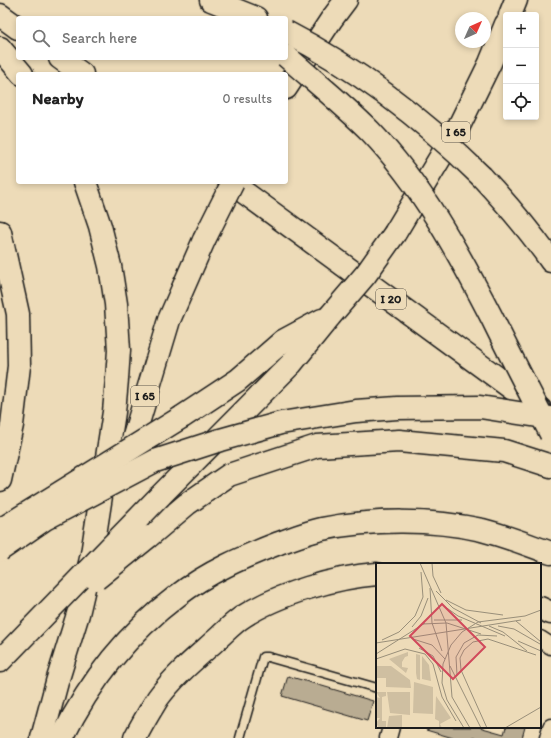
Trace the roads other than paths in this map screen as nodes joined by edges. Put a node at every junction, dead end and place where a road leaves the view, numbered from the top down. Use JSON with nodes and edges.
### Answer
{"nodes":[{"id":1,"x":208,"y":0,"type":"edge"},
{"id":2,"x":211,"y":0,"type":"edge"},
{"id":3,"x":346,"y":0,"type":"edge"},
{"id":4,"x":516,"y":0,"type":"edge"},
{"id":5,"x":511,"y":12,"type":"edge"},
{"id":6,"x":0,"y":15,"type":"edge"},
{"id":7,"x":233,"y":16,"type":"edge"},
{"id":8,"x":251,"y":16,"type":"edge"},
{"id":9,"x":16,"y":27,"type":"edge"},
{"id":10,"x":503,"y":31,"type":"edge"},
{"id":11,"x":288,"y":33,"type":"edge"},
{"id":12,"x":0,"y":48,"type":"edge"},
{"id":13,"x":288,"y":58,"type":"edge"},
{"id":14,"x":63,"y":60,"type":"edge"},
{"id":15,"x":20,"y":72,"type":"edge"},
{"id":16,"x":79,"y":72,"type":"edge"},
{"id":17,"x":288,"y":85,"type":"edge"},
{"id":18,"x":86,"y":184,"type":"edge"},
{"id":19,"x":230,"y":184,"type":"edge"},
{"id":20,"x":234,"y":184,"type":"edge"},
{"id":21,"x":0,"y":232,"type":"edge"},
{"id":22,"x":551,"y":261,"type":"edge"},
{"id":23,"x":330,"y":316,"type":"junction"},
{"id":24,"x":551,"y":417,"type":"edge"},
{"id":25,"x":551,"y":434,"type":"edge"},
{"id":26,"x":551,"y":466,"type":"edge"},
{"id":27,"x":0,"y":480,"type":"edge"},
{"id":28,"x":0,"y":530,"type":"edge"},
{"id":29,"x":0,"y":550,"type":"edge"},
{"id":30,"x":551,"y":553,"type":"edge"},
{"id":31,"x":92,"y":554,"type":"junction"},
{"id":32,"x":376,"y":574,"type":"edge"},
{"id":33,"x":541,"y":608,"type":"edge"},
{"id":34,"x":551,"y":613,"type":"edge"},
{"id":35,"x":30,"y":630,"type":"junction"},
{"id":36,"x":541,"y":640,"type":"edge"},
{"id":37,"x":551,"y":646,"type":"edge"},
{"id":38,"x":0,"y":661,"type":"edge"},
{"id":39,"x":376,"y":688,"type":"edge"},
{"id":40,"x":551,"y":727,"type":"edge"},
{"id":41,"x":391,"y":728,"type":"edge"},
{"id":42,"x":42,"y":738,"type":"edge"},
{"id":43,"x":62,"y":738,"type":"edge"},
{"id":44,"x":136,"y":738,"type":"edge"},
{"id":45,"x":240,"y":738,"type":"edge"},
{"id":46,"x":388,"y":738,"type":"edge"},
{"id":47,"x":548,"y":738,"type":"edge"}],
"edges":[{"from":1,"to":7,"type":"highway"},
{"from":2,"to":8,"type":"highway"},
{"from":3,"to":17,"type":"highway"},
{"from":4,"to":5,"type":"highway"},
{"from":6,"to":9,"type":"highway"},
{"from":10,"to":23,"type":"highway","number":"I 65","bridge":true},
{"from":11,"to":22,"type":"highway","bridge":true},
{"from":12,"to":15,"type":"highway"},
{"from":13,"to":25,"type":"highway","bridge":true},
{"from":14,"to":16,"type":"highway"},
{"from":18,"to":31,"type":"highway"},
{"from":19,"to":31,"type":"highway","number":"I 65","bridge":true},
{"from":20,"to":24,"type":"highway","number":"I 20"},
{"from":21,"to":27,"type":"highway"},
{"from":23,"to":28,"type":"highway","bridge":true},
{"from":23,"to":35,"type":"highway","number":"I 65","bridge":true},
{"from":24,"to":29,"type":"highway","bridge":true},
{"from":26,"to":35,"type":"highway","bridge":true},
{"from":30,"to":43,"type":"highway"},
{"from":31,"to":42,"type":"highway","number":"I 65"},
{"from":32,"to":44,"type":"highway"},
{"from":33,"to":34,"type":"highway"},
{"from":35,"to":38,"type":"highway","number":"I 65"},
{"from":36,"to":37,"type":"street"},
{"from":39,"to":45,"type":"lane"},
{"from":40,"to":47,"type":"street"},
{"from":41,"to":46,"type":"street"}]}
